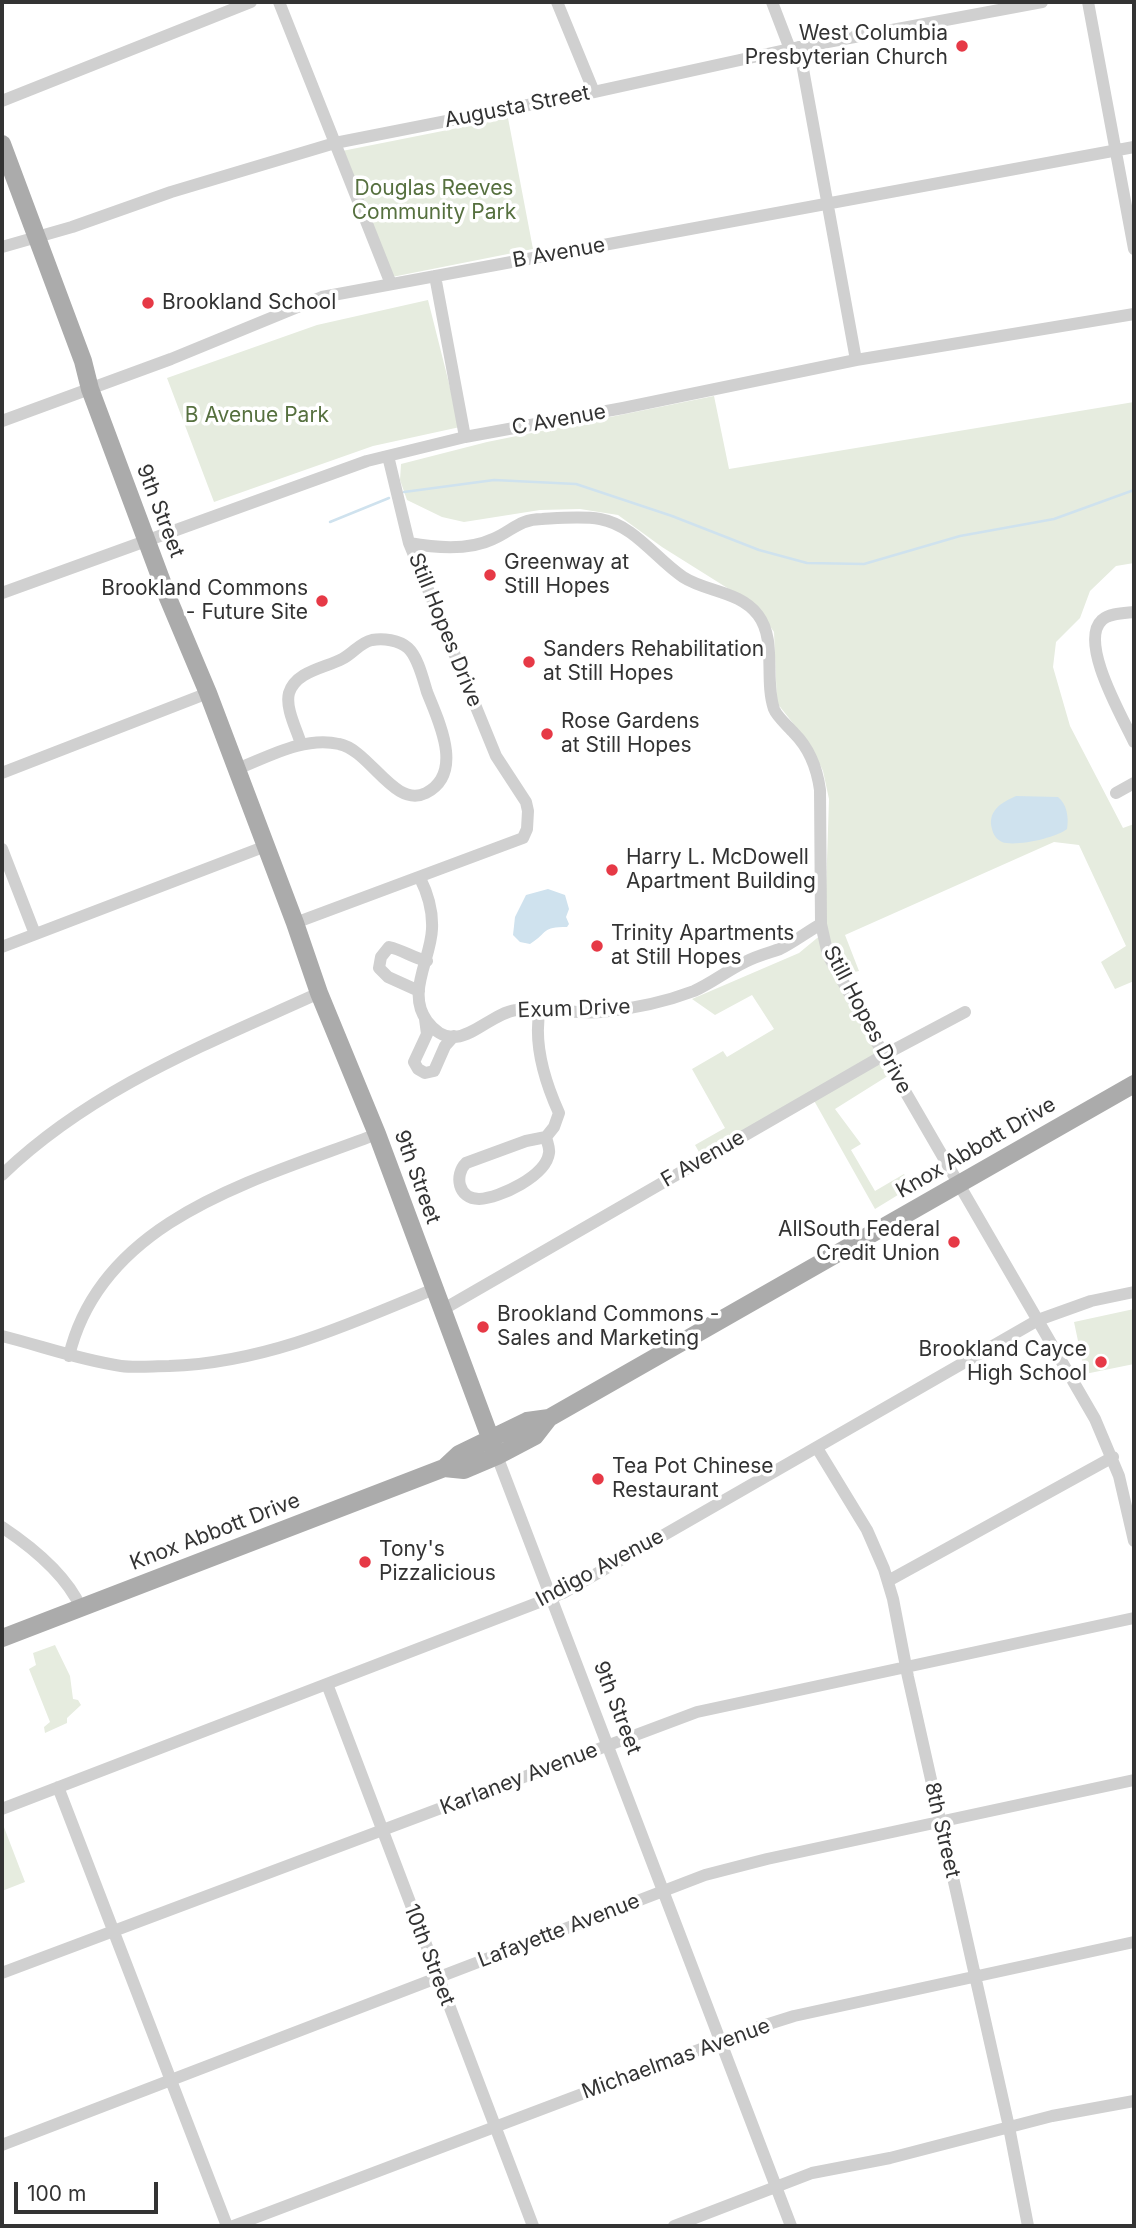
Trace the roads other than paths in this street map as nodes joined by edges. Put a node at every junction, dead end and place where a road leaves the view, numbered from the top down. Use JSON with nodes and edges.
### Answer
{"nodes":[{"id":1,"x":251,"y":2,"type":"edge"},
{"id":2,"x":279,"y":2,"type":"edge"},
{"id":3,"x":557,"y":2,"type":"edge"},
{"id":4,"x":772,"y":2,"type":"edge"},
{"id":5,"x":1042,"y":2,"type":"edge"},
{"id":6,"x":1088,"y":2,"type":"edge"},
{"id":7,"x":1013,"y":4,"type":"edge"},
{"id":8,"x":794,"y":48,"type":"junction"},
{"id":9,"x":593,"y":92,"type":"junction"},
{"id":10,"x":2,"y":101,"type":"edge"},
{"id":11,"x":335,"y":142,"type":"junction"},
{"id":12,"x":2,"y":144,"type":"edge"},
{"id":13,"x":1134,"y":147,"type":"edge"},
{"id":14,"x":1116,"y":151,"type":"junction"},
{"id":15,"x":828,"y":204,"type":"junction"},
{"id":16,"x":36,"y":237,"type":"junction"},
{"id":17,"x":2,"y":247,"type":"edge"},
{"id":18,"x":1134,"y":248,"type":"edge"},
{"id":19,"x":435,"y":276,"type":"junction"},
{"id":20,"x":391,"y":284,"type":"junction"},
{"id":21,"x":1134,"y":314,"type":"edge"},
{"id":22,"x":856,"y":360,"type":"junction"},
{"id":23,"x":90,"y":390,"type":"junction"},
{"id":24,"x":2,"y":421,"type":"edge"},
{"id":25,"x":465,"y":437,"type":"junction"},
{"id":26,"x":388,"y":456,"type":"junction"},
{"id":27,"x":148,"y":542,"type":"junction"},
{"id":28,"x":409,"y":543,"type":"junction"},
{"id":29,"x":2,"y":593,"type":"edge"},
{"id":30,"x":1134,"y":612,"type":"edge"},
{"id":31,"x":208,"y":693,"type":"junction"},
{"id":32,"x":1134,"y":742,"type":"edge"},
{"id":33,"x":301,"y":744,"type":"junction"},
{"id":34,"x":237,"y":769,"type":"junction"},
{"id":35,"x":2,"y":773,"type":"edge"},
{"id":36,"x":1134,"y":783,"type":"edge"},
{"id":37,"x":1116,"y":793,"type":"dead end"},
{"id":38,"x":266,"y":846,"type":"junction"},
{"id":39,"x":2,"y":849,"type":"edge"},
{"id":40,"x":420,"y":878,"type":"junction"},
{"id":41,"x":295,"y":923,"type":"junction"},
{"id":42,"x":821,"y":924,"type":"junction"},
{"id":43,"x":35,"y":934,"type":"junction"},
{"id":44,"x":2,"y":947,"type":"edge"},
{"id":45,"x":427,"y":961,"type":"junction"},
{"id":46,"x":419,"y":991,"type":"junction"},
{"id":47,"x":319,"y":993,"type":"junction"},
{"id":48,"x":540,"y":1009,"type":"junction"},
{"id":49,"x":965,"y":1012,"type":"dead end"},
{"id":50,"x":425,"y":1018,"type":"junction"},
{"id":51,"x":454,"y":1036,"type":"junction"},
{"id":52,"x":884,"y":1055,"type":"junction"},
{"id":53,"x":1134,"y":1084,"type":"edge"},
{"id":54,"x":377,"y":1135,"type":"junction"},
{"id":55,"x":546,"y":1137,"type":"junction"},
{"id":56,"x":2,"y":1175,"type":"edge"},
{"id":57,"x":960,"y":1183,"type":"junction"},
{"id":58,"x":434,"y":1289,"type":"junction"},
{"id":59,"x":1134,"y":1293,"type":"edge"},
{"id":60,"x":442,"y":1310,"type":"junction"},
{"id":61,"x":1038,"y":1320,"type":"junction"},
{"id":62,"x":2,"y":1336,"type":"edge"},
{"id":63,"x":69,"y":1356,"type":"junction"},
{"id":64,"x":494,"y":1448,"type":"junction"},
{"id":65,"x":817,"y":1448,"type":"junction"},
{"id":66,"x":1113,"y":1457,"type":"junction"},
{"id":67,"x":2,"y":1527,"type":"edge"},
{"id":68,"x":1134,"y":1541,"type":"edge"},
{"id":69,"x":888,"y":1581,"type":"junction"},
{"id":70,"x":551,"y":1597,"type":"junction"},
{"id":71,"x":81,"y":1608,"type":"junction"},
{"id":72,"x":1134,"y":1618,"type":"edge"},
{"id":73,"x":2,"y":1638,"type":"edge"},
{"id":74,"x":906,"y":1667,"type":"junction"},
{"id":75,"x":327,"y":1684,"type":"junction"},
{"id":76,"x":607,"y":1746,"type":"junction"},
{"id":77,"x":1134,"y":1780,"type":"edge"},
{"id":78,"x":58,"y":1787,"type":"junction"},
{"id":79,"x":2,"y":1809,"type":"edge"},
{"id":80,"x":940,"y":1822,"type":"junction"},
{"id":81,"x":383,"y":1830,"type":"junction"},
{"id":82,"x":662,"y":1891,"type":"junction"},
{"id":83,"x":111,"y":1931,"type":"junction"},
{"id":84,"x":1134,"y":1942,"type":"edge"},
{"id":85,"x":2,"y":1973,"type":"edge"},
{"id":86,"x":975,"y":1977,"type":"junction"},
{"id":87,"x":438,"y":1978,"type":"junction"},
{"id":88,"x":720,"y":2042,"type":"junction"},
{"id":89,"x":172,"y":2081,"type":"junction"},
{"id":90,"x":1134,"y":2101,"type":"edge"},
{"id":91,"x":1009,"y":2127,"type":"junction"},
{"id":92,"x":494,"y":2128,"type":"junction"},
{"id":93,"x":2,"y":2145,"type":"edge"},
{"id":94,"x":776,"y":2187,"type":"junction"},
{"id":95,"x":227,"y":2226,"type":"edge"},
{"id":96,"x":233,"y":2226,"type":"edge"},
{"id":97,"x":533,"y":2226,"type":"edge"},
{"id":98,"x":674,"y":2226,"type":"edge"},
{"id":99,"x":791,"y":2226,"type":"edge"},
{"id":100,"x":1028,"y":2226,"type":"edge"}],
"edges":[{"from":1,"to":10,"type":"street"},
{"from":2,"to":11,"type":"street"},
{"from":3,"to":9,"type":"street"},
{"from":4,"to":8,"type":"street"},
{"from":5,"to":7,"type":"street","name":"Augusta Street"},
{"from":6,"to":14,"type":"street"},
{"from":7,"to":8,"type":"street","name":"Augusta Street"},
{"from":8,"to":9,"type":"street","name":"Augusta Street"},
{"from":8,"to":15,"type":"street"},
{"from":9,"to":11,"type":"street","name":"Augusta Street"},
{"from":11,"to":16,"type":"street","name":"Augusta Street"},
{"from":11,"to":20,"type":"street"},
{"from":12,"to":16,"type":"main road","name":"9th Street"},
{"from":13,"to":14,"type":"street","name":"B Avenue"},
{"from":14,"to":15,"type":"street","name":"B Avenue"},
{"from":14,"to":18,"type":"street"},
{"from":15,"to":19,"type":"street","name":"B Avenue"},
{"from":15,"to":22,"type":"street"},
{"from":16,"to":17,"type":"street","name":"Augusta Street"},
{"from":16,"to":23,"type":"main road","name":"9th Street"},
{"from":19,"to":20,"type":"street","name":"B Avenue"},
{"from":19,"to":25,"type":"street"},
{"from":20,"to":23,"type":"street","name":"B Avenue"},
{"from":21,"to":22,"type":"street","name":"C Avenue"},
{"from":22,"to":25,"type":"street","name":"C Avenue"},
{"from":23,"to":24,"type":"street","name":"B Avenue"},
{"from":23,"to":27,"type":"main road","name":"9th Street"},
{"from":25,"to":26,"type":"street","name":"C Avenue"},
{"from":26,"to":27,"type":"street","name":"C Avenue"},
{"from":26,"to":28,"type":"street","name":"Still Hopes Drive"},
{"from":27,"to":29,"type":"street","name":"C Avenue"},
{"from":27,"to":31,"type":"main road","name":"9th Street"},
{"from":28,"to":40,"type":"street","name":"Still Hopes Drive"},
{"from":28,"to":42,"type":"street","name":"Still Hopes Drive"},
{"from":30,"to":32,"type":"street"},
{"from":31,"to":34,"type":"main road","name":"9th Street"},
{"from":31,"to":35,"type":"street"},
{"from":33,"to":33,"type":"street"},
{"from":33,"to":34,"type":"street"},
{"from":34,"to":38,"type":"main road","name":"9th Street"},
{"from":36,"to":37,"type":"street"},
{"from":38,"to":41,"type":"main road","name":"9th Street"},
{"from":38,"to":43,"type":"street"},
{"from":39,"to":43,"type":"street"},
{"from":40,"to":41,"type":"street","name":"Still Hopes Drive"},
{"from":40,"to":45,"type":"street"},
{"from":41,"to":47,"type":"main road","name":"9th Street"},
{"from":42,"to":48,"type":"street","name":"Exum Drive"},
{"from":42,"to":52,"type":"street","name":"Still Hopes Drive"},
{"from":43,"to":44,"type":"street"},
{"from":45,"to":46,"type":"street"},
{"from":45,"to":46,"type":"street"},
{"from":46,"to":50,"type":"street"},
{"from":47,"to":54,"type":"main road","name":"9th Street"},
{"from":47,"to":56,"type":"street"},
{"from":48,"to":51,"type":"street","name":"Exum Drive"},
{"from":48,"to":55,"type":"street"},
{"from":49,"to":52,"type":"street","name":"F Avenue"},
{"from":50,"to":51,"type":"street"},
{"from":50,"to":51,"type":"street"},
{"from":52,"to":57,"type":"street","name":"Still Hopes Drive"},
{"from":52,"to":60,"type":"street","name":"F Avenue"},
{"from":53,"to":57,"type":"main road","name":"Knox Abbott Drive"},
{"from":54,"to":58,"type":"main road","name":"9th Street"},
{"from":54,"to":63,"type":"street"},
{"from":55,"to":55,"type":"street"},
{"from":57,"to":61,"type":"street","name":"Still Hopes Drive"},
{"from":57,"to":64,"type":"main road","name":"Knox Abbott Drive"},
{"from":58,"to":60,"type":"main road","name":"9th Street"},
{"from":58,"to":63,"type":"street"},
{"from":59,"to":61,"type":"street","name":"Indigo Avenue"},
{"from":60,"to":64,"type":"main road","name":"9th Street"},
{"from":61,"to":65,"type":"street","name":"Indigo Avenue"},
{"from":61,"to":66,"type":"street","name":"Still Hopes Drive"},
{"from":62,"to":63,"type":"street"},
{"from":64,"to":70,"type":"street","name":"9th Street"},
{"from":64,"to":71,"type":"main road","name":"Knox Abbott Drive"},
{"from":65,"to":69,"type":"street","name":"8th Street"},
{"from":65,"to":70,"type":"street","name":"Indigo Avenue"},
{"from":66,"to":68,"type":"street","name":"Still Hopes Drive"},
{"from":66,"to":69,"type":"street"},
{"from":67,"to":71,"type":"street"},
{"from":69,"to":74,"type":"street","name":"8th Street"},
{"from":70,"to":75,"type":"street","name":"Indigo Avenue"},
{"from":70,"to":76,"type":"street","name":"9th Street"},
{"from":71,"to":73,"type":"main road","name":"Knox Abbott Drive"},
{"from":72,"to":74,"type":"street","name":"Karlaney Avenue"},
{"from":74,"to":76,"type":"street","name":"Karlaney Avenue"},
{"from":74,"to":80,"type":"street","name":"8th Street"},
{"from":75,"to":78,"type":"street","name":"Indigo Avenue"},
{"from":75,"to":81,"type":"street","name":"10th Street"},
{"from":76,"to":81,"type":"street","name":"Karlaney Avenue"},
{"from":76,"to":82,"type":"street","name":"9th Street"},
{"from":77,"to":80,"type":"street","name":"Lafayette Avenue"},
{"from":78,"to":79,"type":"street","name":"Indigo Avenue"},
{"from":78,"to":83,"type":"street"},
{"from":80,"to":82,"type":"street","name":"Lafayette Avenue"},
{"from":80,"to":86,"type":"street","name":"8th Street"},
{"from":81,"to":83,"type":"street","name":"Karlaney Avenue"},
{"from":81,"to":87,"type":"street","name":"10th Street"},
{"from":82,"to":87,"type":"street","name":"Lafayette Avenue"},
{"from":82,"to":88,"type":"street","name":"9th Street"},
{"from":83,"to":85,"type":"street","name":"Karlaney Avenue"},
{"from":83,"to":89,"type":"street"},
{"from":84,"to":86,"type":"street","name":"Michaelmas Avenue"},
{"from":86,"to":88,"type":"street","name":"Michaelmas Avenue"},
{"from":86,"to":91,"type":"street","name":"8th Street"},
{"from":87,"to":89,"type":"street","name":"Lafayette Avenue"},
{"from":87,"to":92,"type":"street","name":"10th Street"},
{"from":88,"to":92,"type":"street","name":"Michaelmas Avenue"},
{"from":88,"to":94,"type":"street","name":"9th Street"},
{"from":89,"to":93,"type":"street","name":"Lafayette Avenue"},
{"from":89,"to":95,"type":"street"},
{"from":90,"to":91,"type":"street"},
{"from":91,"to":94,"type":"street"},
{"from":91,"to":100,"type":"street","name":"8th Street"},
{"from":92,"to":96,"type":"street","name":"Michaelmas Avenue"},
{"from":92,"to":97,"type":"street","name":"10th Street"},
{"from":94,"to":98,"type":"street"},
{"from":94,"to":99,"type":"street","name":"9th Street"}]}
